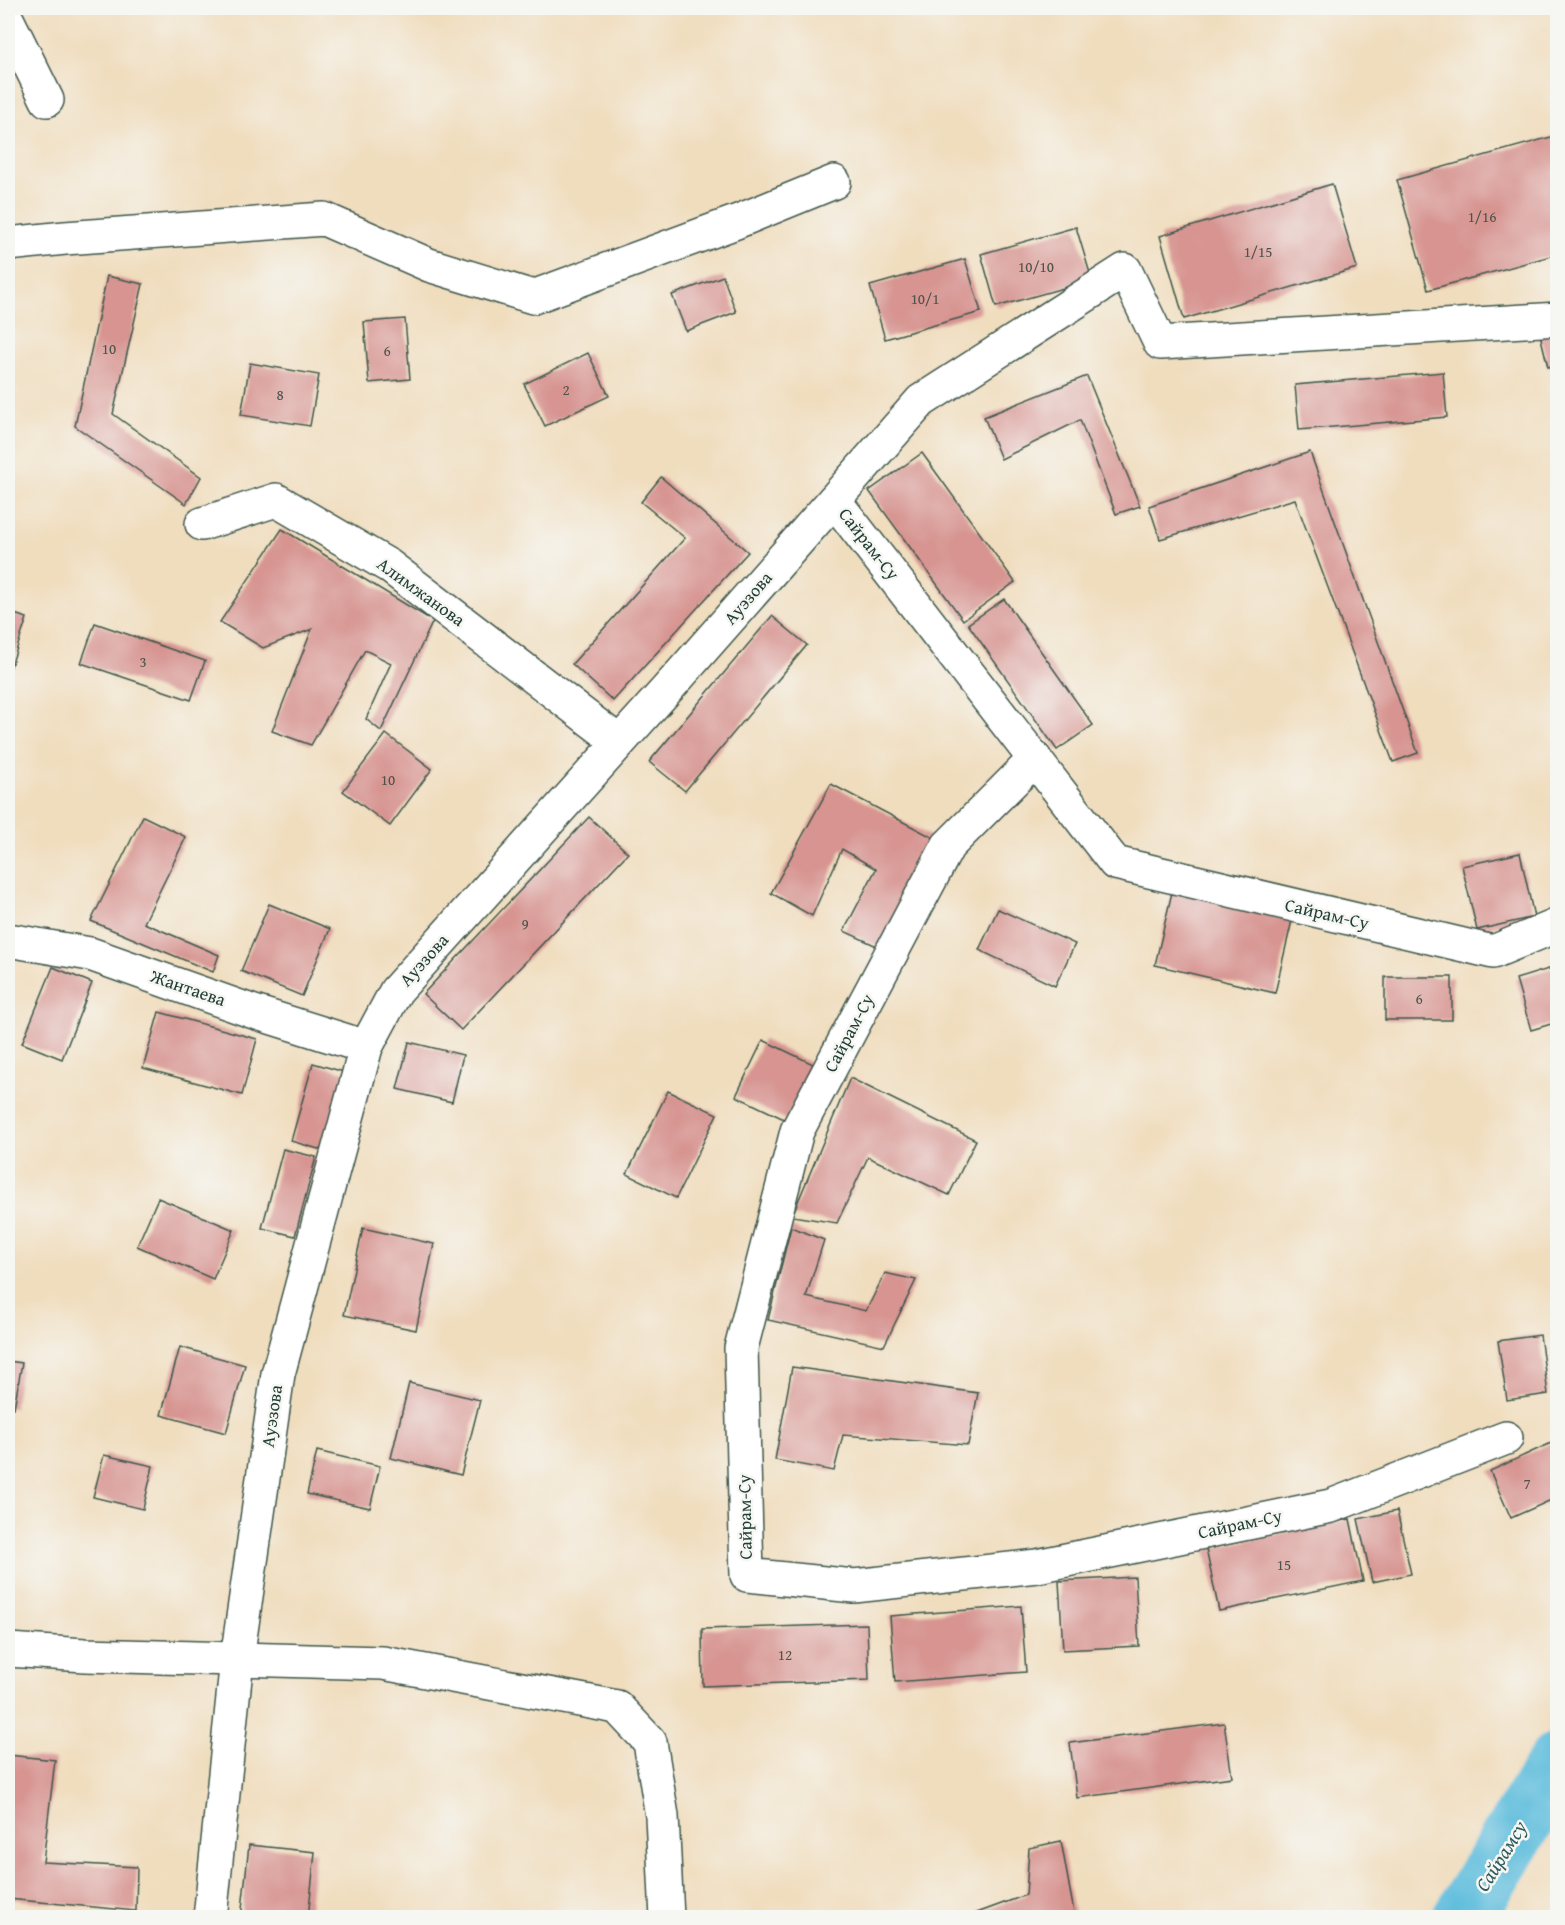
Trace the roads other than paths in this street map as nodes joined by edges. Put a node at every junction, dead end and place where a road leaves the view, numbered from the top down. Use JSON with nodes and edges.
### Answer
{"nodes":[{"id":1,"x":8,"y":21,"type":"edge"},
{"id":2,"x":46,"y":100,"type":"dead end"},
{"id":3,"x":834,"y":182,"type":"dead end"},
{"id":4,"x":8,"y":244,"type":"edge"},
{"id":5,"x":1557,"y":319,"type":"edge"},
{"id":6,"x":834,"y":500,"type":"junction"},
{"id":7,"x":202,"y":524,"type":"dead end"},
{"id":8,"x":619,"y":742,"type":"junction"},
{"id":9,"x":1035,"y":759,"type":"junction"},
{"id":10,"x":1557,"y":925,"type":"edge"},
{"id":11,"x":8,"y":940,"type":"edge"},
{"id":12,"x":366,"y":1047,"type":"junction"},
{"id":13,"x":1506,"y":1438,"type":"dead end"},
{"id":14,"x":8,"y":1650,"type":"edge"},
{"id":15,"x":237,"y":1659,"type":"junction"},
{"id":16,"x":210,"y":1917,"type":"edge"},
{"id":17,"x":667,"y":1917,"type":"edge"}],
"edges":[{"from":1,"to":2,"type":"street"},
{"from":3,"to":4,"type":"street"},
{"from":5,"to":6,"type":"street","name":"Ауэзова"},
{"from":6,"to":8,"type":"street","name":"Ауэзова"},
{"from":6,"to":9,"type":"street","name":"Сайрам-Су"},
{"from":7,"to":8,"type":"street","name":"Алимжанова"},
{"from":8,"to":12,"type":"street","name":"Ауэзова"},
{"from":9,"to":10,"type":"street","name":"Сайрам-Су"},
{"from":9,"to":13,"type":"street","name":"Сайрам-Су"},
{"from":11,"to":12,"type":"street","name":"Жантаева"},
{"from":12,"to":15,"type":"street","name":"Ауэзова"},
{"from":14,"to":15,"type":"street"},
{"from":15,"to":16,"type":"street","name":"Ауэзова"},
{"from":15,"to":17,"type":"street"}]}
